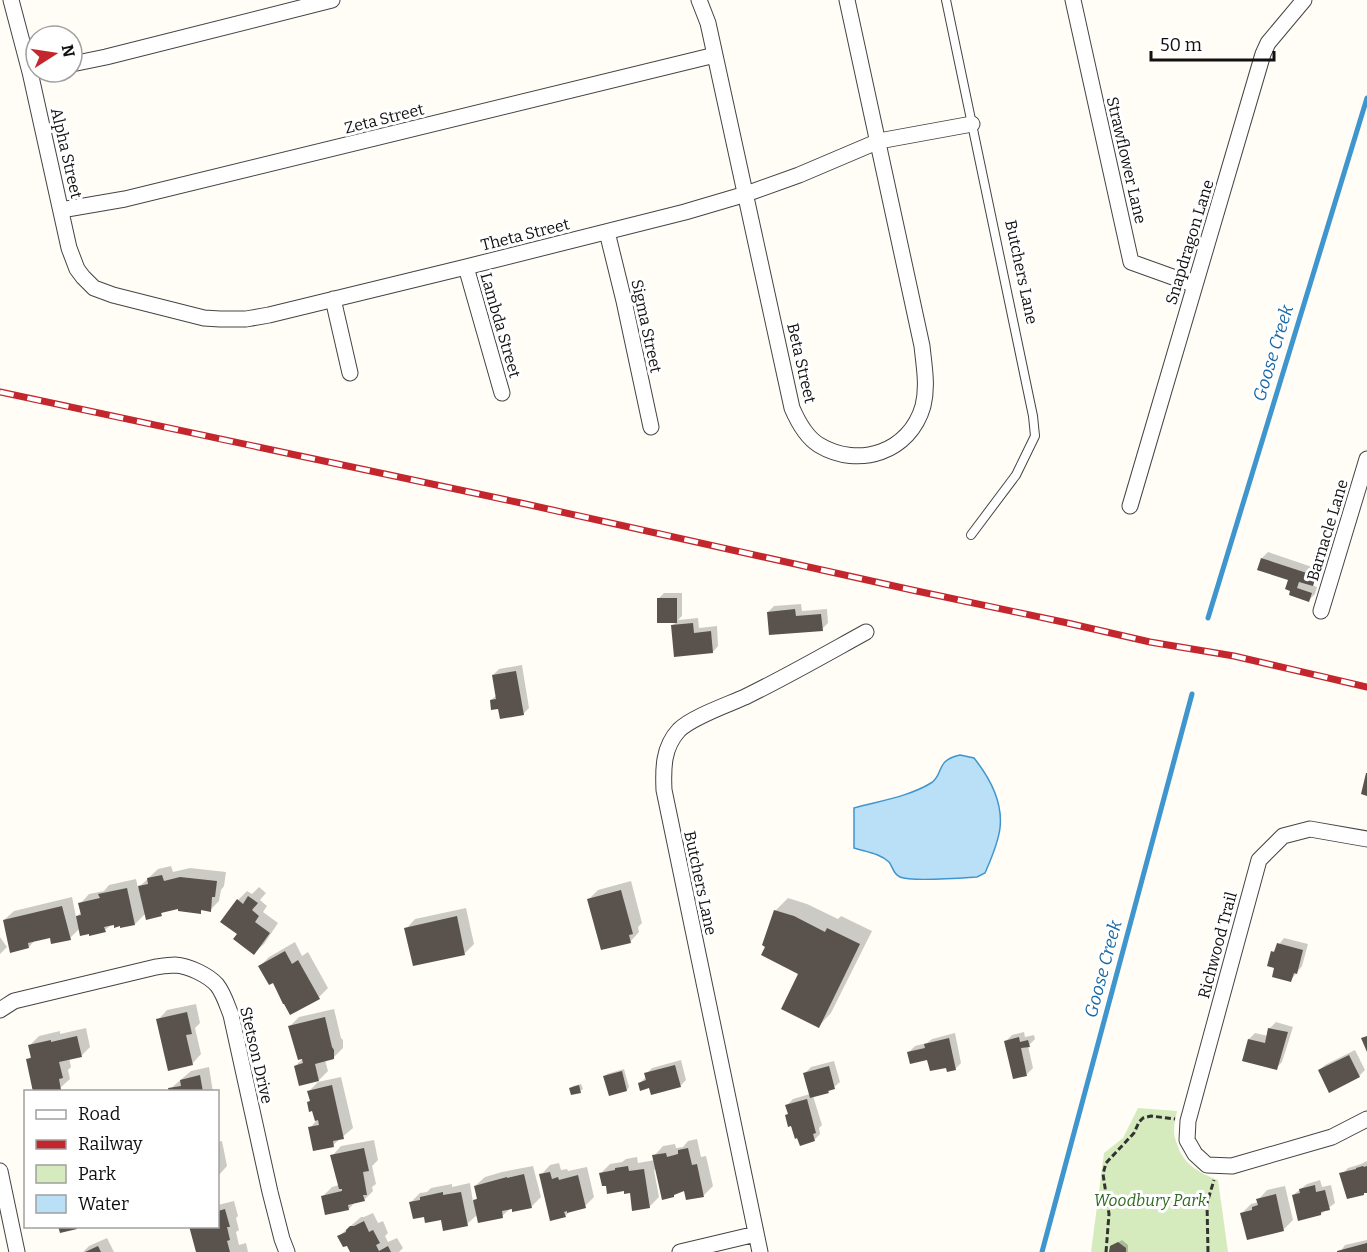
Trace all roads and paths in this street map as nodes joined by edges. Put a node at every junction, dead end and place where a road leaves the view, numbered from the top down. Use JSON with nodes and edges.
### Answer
{"nodes":[{"id":1,"x":12,"y":0,"type":"edge"},
{"id":2,"x":332,"y":0,"type":"edge"},
{"id":3,"x":699,"y":0,"type":"edge"},
{"id":4,"x":848,"y":0,"type":"edge"},
{"id":5,"x":946,"y":0,"type":"edge"},
{"id":6,"x":1073,"y":0,"type":"edge"},
{"id":7,"x":1304,"y":0,"type":"edge"},
{"id":8,"x":24,"y":41,"type":"edge"},
{"id":9,"x":715,"y":55,"type":"junction"},
{"id":10,"x":84,"y":62,"type":"edge"},
{"id":11,"x":35,"y":84,"type":"edge"},
{"id":12,"x":972,"y":124,"type":"junction"},
{"id":13,"x":879,"y":141,"type":"junction"},
{"id":14,"x":746,"y":194,"type":"junction"},
{"id":15,"x":61,"y":210,"type":"junction"},
{"id":16,"x":607,"y":232,"type":"junction"},
{"id":17,"x":466,"y":267,"type":"junction"},
{"id":18,"x":83,"y":277,"type":"joint"},
{"id":19,"x":1195,"y":285,"type":"junction"},
{"id":20,"x":333,"y":300,"type":"junction"},
{"id":21,"x":350,"y":373,"type":"dead end"},
{"id":22,"x":502,"y":393,"type":"dead end"},
{"id":23,"x":651,"y":427,"type":"dead end"},
{"id":24,"x":1367,"y":459,"type":"edge"},
{"id":25,"x":1130,"y":506,"type":"dead end"},
{"id":26,"x":971,"y":535,"type":"dead end"},
{"id":27,"x":1322,"y":611,"type":"dead end"},
{"id":28,"x":866,"y":632,"type":"dead end"},
{"id":29,"x":1367,"y":839,"type":"edge"},
{"id":30,"x":0,"y":1010,"type":"edge"},
{"id":31,"x":1367,"y":1119,"type":"edge"},
{"id":32,"x":1188,"y":1121,"type":"junction"},
{"id":33,"x":1219,"y":1165,"type":"junction"},
{"id":34,"x":0,"y":1171,"type":"edge"},
{"id":35,"x":756,"y":1234,"type":"junction"},
{"id":36,"x":17,"y":1252,"type":"edge"},
{"id":37,"x":287,"y":1252,"type":"edge"},
{"id":38,"x":680,"y":1252,"type":"edge"},
{"id":39,"x":760,"y":1252,"type":"edge"},
{"id":40,"x":1106,"y":1252,"type":"edge"},
{"id":41,"x":1208,"y":1252,"type":"edge"}],
"edges":[{"from":1,"to":8,"type":"street","name":"Alpha Street"},
{"from":2,"to":10,"type":"street"},
{"from":3,"to":9,"type":"street","name":"Beta Street"},
{"from":4,"to":13,"type":"street","name":"Beta Street"},
{"from":5,"to":12,"type":"lane","name":"Butchers Lane"},
{"from":6,"to":19,"type":"street","name":"Strawflower Lane"},
{"from":7,"to":19,"type":"street","name":"Snapdragon Lane"},
{"from":9,"to":14,"type":"street","name":"Beta Street"},
{"from":9,"to":15,"type":"street","name":"Zeta Street"},
{"from":11,"to":15,"type":"street","name":"Alpha Street"},
{"from":12,"to":13,"type":"street","name":"Theta Street"},
{"from":12,"to":26,"type":"lane","name":"Butchers Lane"},
{"from":13,"to":14,"type":"street","name":"Theta Street"},
{"from":13,"to":14,"type":"street","name":"Beta Street"},
{"from":14,"to":16,"type":"street","name":"Theta Street"},
{"from":15,"to":18,"type":"street","name":"Alpha Street"},
{"from":16,"to":17,"type":"street","name":"Theta Street"},
{"from":16,"to":23,"type":"street","name":"Sigma Street"},
{"from":17,"to":20,"type":"street","name":"Theta Street"},
{"from":17,"to":22,"type":"street","name":"Lambda Street"},
{"from":18,"to":20,"type":"street","name":"Theta Street"},
{"from":19,"to":25,"type":"street","name":"Snapdragon Lane"},
{"from":20,"to":21,"type":"street"},
{"from":24,"to":27,"type":"street","name":"Barnacle Lane"},
{"from":28,"to":35,"type":"street","name":"Butchers Lane"},
{"from":29,"to":32,"type":"street","name":"Richwood Trail"},
{"from":30,"to":37,"type":"street","name":"Stetson Drive"},
{"from":31,"to":33,"type":"street"},
{"from":32,"to":33,"type":"street","name":"Richwood Trail"},
{"from":32,"to":40,"type":"path"},
{"from":33,"to":41,"type":"path"},
{"from":34,"to":36,"type":"street"},
{"from":35,"to":38,"type":"street"},
{"from":35,"to":39,"type":"street","name":"Butchers Lane"}]}
